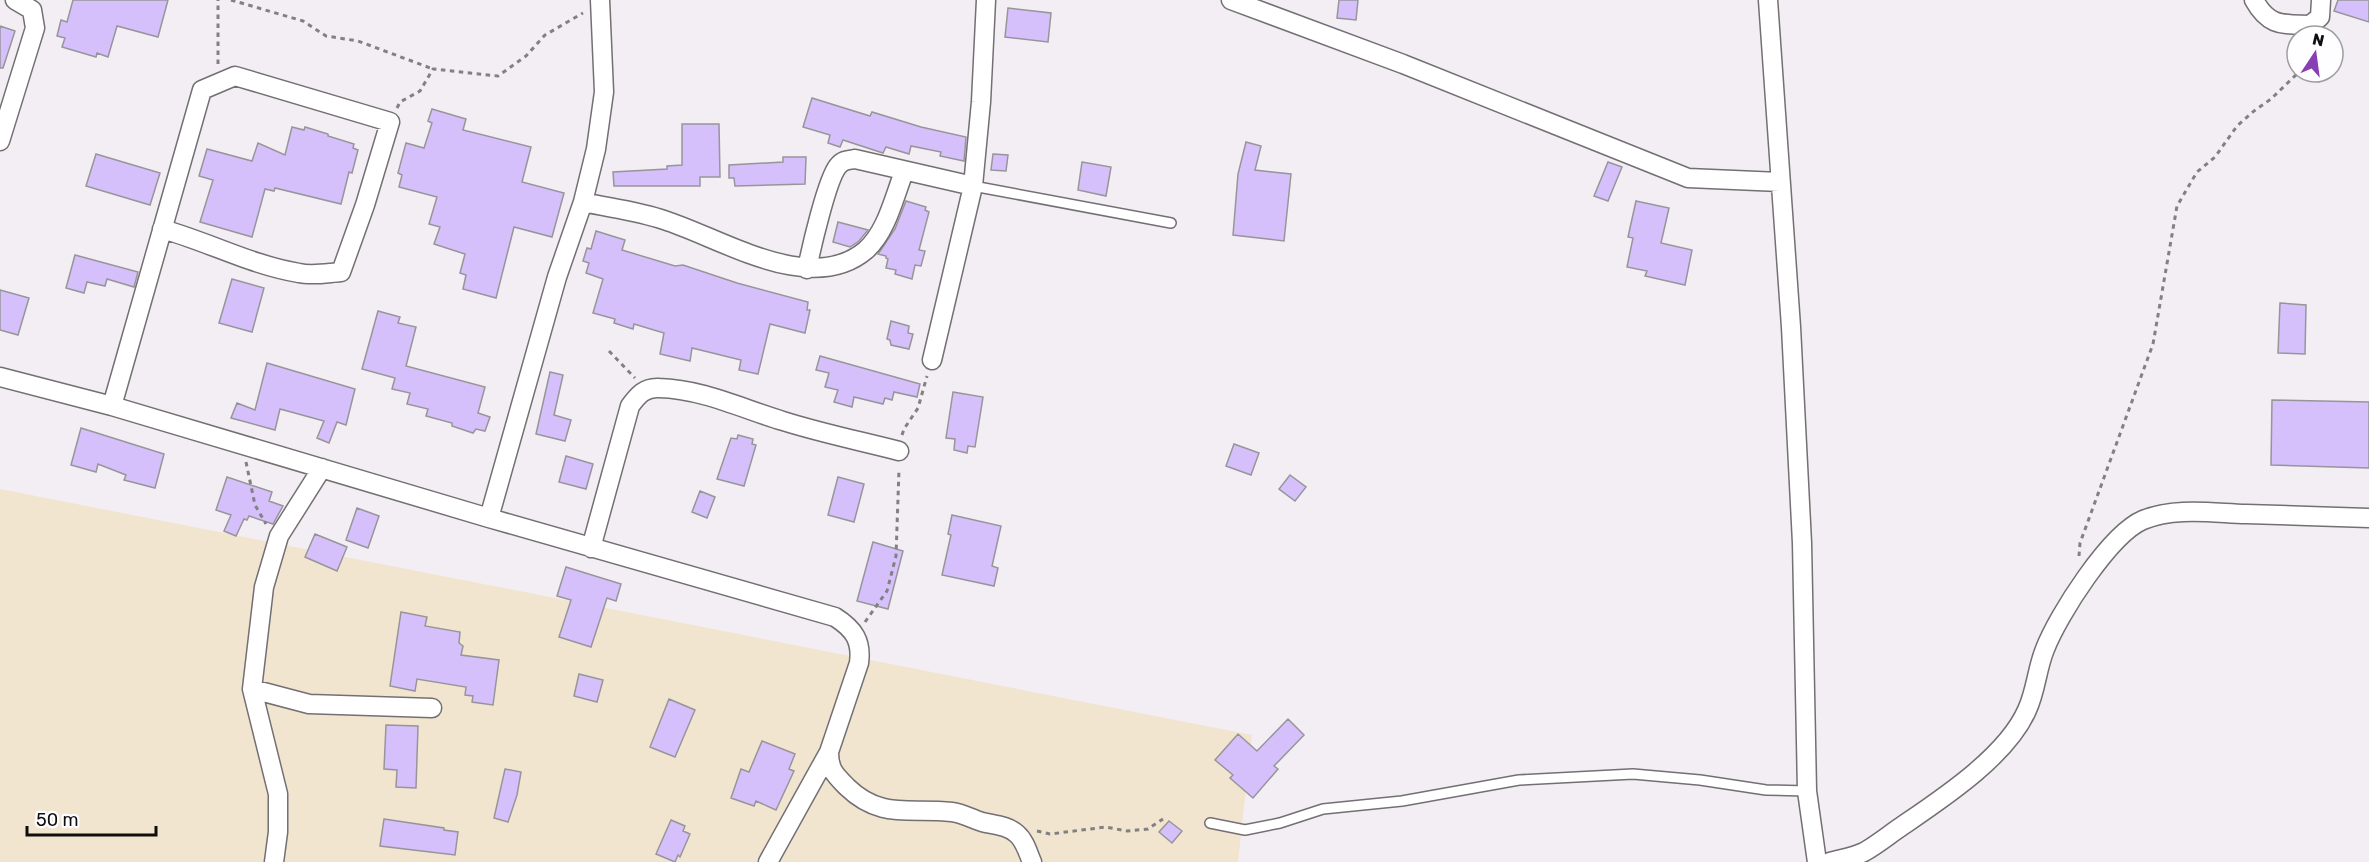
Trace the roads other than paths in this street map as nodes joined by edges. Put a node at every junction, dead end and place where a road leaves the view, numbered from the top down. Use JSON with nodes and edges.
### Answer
{"nodes":[{"id":1,"x":15,"y":0,"type":"edge"},
{"id":2,"x":986,"y":0,"type":"edge"},
{"id":3,"x":1231,"y":0,"type":"edge"},
{"id":4,"x":1768,"y":0,"type":"edge"},
{"id":5,"x":2254,"y":0,"type":"edge"},
{"id":6,"x":2321,"y":0,"type":"edge"},
{"id":7,"x":600,"y":1,"type":"edge"},
{"id":8,"x":0,"y":141,"type":"edge"},
{"id":9,"x":904,"y":172,"type":"junction"},
{"id":10,"x":1780,"y":182,"type":"junction"},
{"id":11,"x":973,"y":186,"type":"junction"},
{"id":12,"x":583,"y":202,"type":"junction"},
{"id":13,"x":1171,"y":223,"type":"dead end"},
{"id":14,"x":162,"y":229,"type":"junction"},
{"id":15,"x":807,"y":269,"type":"junction"},
{"id":16,"x":932,"y":360,"type":"road end"},
{"id":17,"x":0,"y":377,"type":"edge"},
{"id":18,"x":112,"y":406,"type":"junction"},
{"id":19,"x":899,"y":451,"type":"road end"},
{"id":20,"x":321,"y":468,"type":"junction"},
{"id":21,"x":489,"y":518,"type":"junction"},
{"id":22,"x":2369,"y":518,"type":"edge"},
{"id":23,"x":591,"y":548,"type":"junction"},
{"id":24,"x":252,"y":689,"type":"junction"},
{"id":25,"x":432,"y":708,"type":"dead end"},
{"id":26,"x":829,"y":752,"type":"junction"},
{"id":27,"x":1807,"y":791,"type":"junction"},
{"id":28,"x":1210,"y":823,"type":"dead end"},
{"id":29,"x":274,"y":862,"type":"edge"},
{"id":30,"x":768,"y":862,"type":"edge"},
{"id":31,"x":1032,"y":862,"type":"edge"},
{"id":32,"x":1817,"y":862,"type":"edge"},
{"id":33,"x":1830,"y":862,"type":"edge"}],
"edges":[{"from":1,"to":8,"type":"street"},
{"from":2,"to":11,"type":"street"},
{"from":3,"to":10,"type":"street"},
{"from":4,"to":10,"type":"street"},
{"from":5,"to":6,"type":"street"},
{"from":7,"to":12,"type":"street"},
{"from":9,"to":11,"type":"street"},
{"from":9,"to":15,"type":"street"},
{"from":9,"to":15,"type":"street"},
{"from":10,"to":27,"type":"street"},
{"from":11,"to":13,"type":"lane"},
{"from":11,"to":16,"type":"street"},
{"from":12,"to":15,"type":"street"},
{"from":12,"to":21,"type":"street"},
{"from":14,"to":14,"type":"street"},
{"from":14,"to":18,"type":"street"},
{"from":17,"to":18,"type":"street"},
{"from":18,"to":20,"type":"street"},
{"from":19,"to":23,"type":"street"},
{"from":20,"to":21,"type":"street"},
{"from":20,"to":24,"type":"street"},
{"from":21,"to":23,"type":"street"},
{"from":22,"to":33,"type":"street"},
{"from":23,"to":26,"type":"street"},
{"from":24,"to":25,"type":"street"},
{"from":24,"to":29,"type":"street"},
{"from":26,"to":30,"type":"street"},
{"from":26,"to":31,"type":"street"},
{"from":27,"to":28,"type":"lane"},
{"from":27,"to":32,"type":"street"}]}
